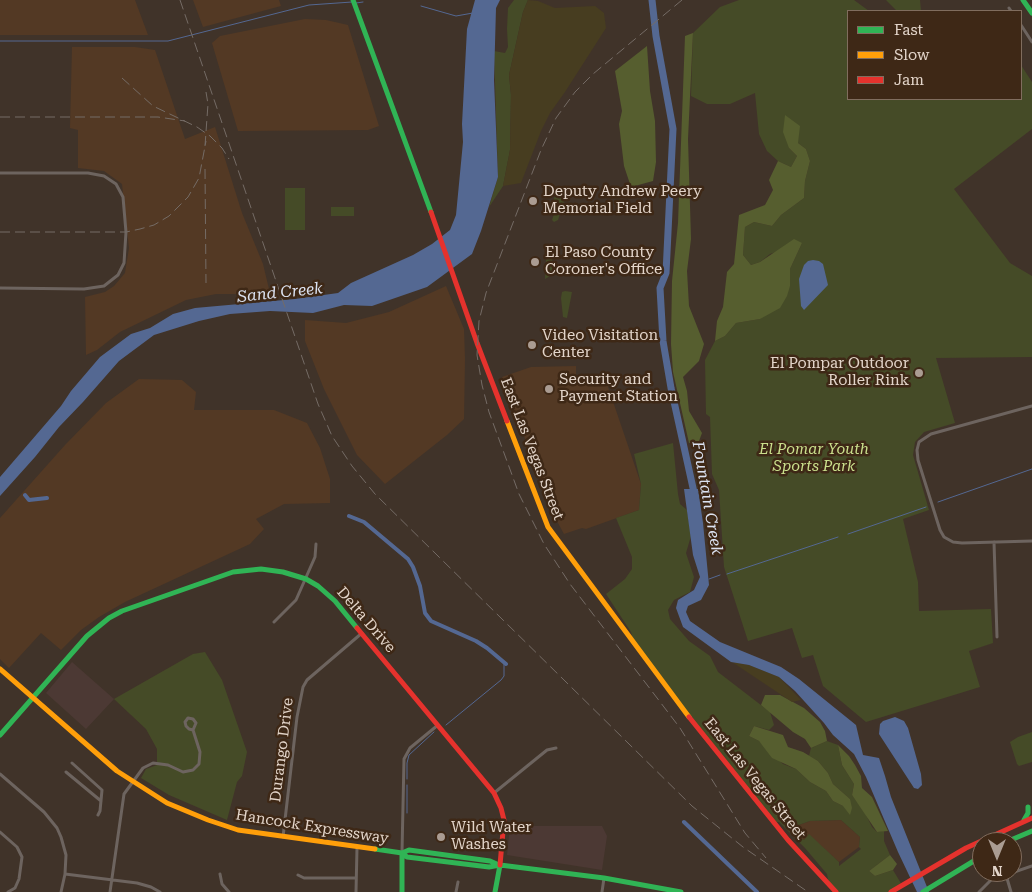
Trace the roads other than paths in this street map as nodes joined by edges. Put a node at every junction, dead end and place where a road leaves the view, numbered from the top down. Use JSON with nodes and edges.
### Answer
{"nodes":[{"id":1,"x":353,"y":0,"type":"edge"},
{"id":2,"x":1024,"y":0,"type":"edge"},
{"id":3,"x":1032,"y":13,"type":"edge"},
{"id":4,"x":1022,"y":27,"type":"edge"},
{"id":5,"x":1032,"y":42,"type":"edge"},
{"id":6,"x":0,"y":173,"type":"edge"},
{"id":7,"x":0,"y":288,"type":"edge"},
{"id":8,"x":1032,"y":406,"type":"edge"},
{"id":9,"x":1032,"y":541,"type":"edge"},
{"id":10,"x":994,"y":542,"type":"junction"},
{"id":11,"x":316,"y":544,"type":"dead end"},
{"id":12,"x":306,"y":580,"type":"junction"},
{"id":13,"x":274,"y":622,"type":"dead end"},
{"id":14,"x":362,"y":633,"type":"junction"},
{"id":15,"x":996,"y":637,"type":"dead end"},
{"id":16,"x":0,"y":669,"type":"edge"},
{"id":17,"x":33,"y":697,"type":"junction"},
{"id":18,"x":438,"y":725,"type":"junction"},
{"id":19,"x":193,"y":730,"type":"dead end"},
{"id":20,"x":0,"y":735,"type":"edge"},
{"id":21,"x":556,"y":748,"type":"dead end"},
{"id":22,"x":72,"y":764,"type":"dead end"},
{"id":23,"x":66,"y":772,"type":"dead end"},
{"id":24,"x":0,"y":774,"type":"edge"},
{"id":25,"x":132,"y":782,"type":"junction"},
{"id":26,"x":494,"y":793,"type":"junction"},
{"id":27,"x":101,"y":802,"type":"junction"},
{"id":28,"x":1032,"y":811,"type":"edge"},
{"id":29,"x":98,"y":815,"type":"dead end"},
{"id":30,"x":1032,"y":818,"type":"edge"},
{"id":31,"x":1019,"y":823,"type":"junction"},
{"id":32,"x":0,"y":832,"type":"edge"},
{"id":33,"x":282,"y":838,"type":"junction"},
{"id":34,"x":357,"y":847,"type":"junction"},
{"id":35,"x":402,"y":853,"type":"junction"},
{"id":36,"x":972,"y":862,"type":"edge"},
{"id":37,"x":500,"y":865,"type":"junction"},
{"id":38,"x":65,"y":874,"type":"junction"},
{"id":39,"x":220,"y":874,"type":"dead end"},
{"id":40,"x":298,"y":875,"type":"dead end"},
{"id":41,"x":356,"y":878,"type":"junction"},
{"id":42,"x":604,"y":878,"type":"junction"},
{"id":43,"x":112,"y":879,"type":"junction"},
{"id":44,"x":458,"y":882,"type":"dead end"},
{"id":45,"x":990,"y":882,"type":"edge"},
{"id":46,"x":8,"y":892,"type":"edge"},
{"id":47,"x":61,"y":892,"type":"edge"},
{"id":48,"x":110,"y":892,"type":"edge"},
{"id":49,"x":160,"y":892,"type":"edge"},
{"id":50,"x":229,"y":892,"type":"edge"},
{"id":51,"x":356,"y":892,"type":"edge"},
{"id":52,"x":402,"y":892,"type":"edge"},
{"id":53,"x":456,"y":892,"type":"edge"},
{"id":54,"x":496,"y":892,"type":"edge"},
{"id":55,"x":602,"y":892,"type":"edge"},
{"id":56,"x":681,"y":892,"type":"edge"},
{"id":57,"x":836,"y":892,"type":"edge"},
{"id":58,"x":891,"y":892,"type":"edge"},
{"id":59,"x":923,"y":892,"type":"edge"},
{"id":60,"x":979,"y":892,"type":"edge"}],
"edges":[{"from":1,"to":57,"type":"main road","name":"East Las Vegas Street"},
{"from":2,"to":3,"type":"main road"},
{"from":4,"to":5,"type":"street"},
{"from":6,"to":7,"type":"street"},
{"from":8,"to":10,"type":"street"},
{"from":9,"to":10,"type":"street"},
{"from":10,"to":15,"type":"street"},
{"from":11,"to":12,"type":"street"},
{"from":12,"to":13,"type":"street"},
{"from":12,"to":14,"type":"main road","name":"Delta Drive"},
{"from":12,"to":17,"type":"main road","name":"Delta Drive"},
{"from":14,"to":18,"type":"main road","name":"Delta Drive"},
{"from":14,"to":33,"type":"street","name":"Durango Drive"},
{"from":16,"to":17,"type":"main road","name":"Hancock Expressway"},
{"from":17,"to":20,"type":"main road","name":"Delta Drive"},
{"from":17,"to":25,"type":"main road","name":"Hancock Expressway"},
{"from":18,"to":26,"type":"main road","name":"Delta Drive"},
{"from":18,"to":35,"type":"street"},
{"from":19,"to":25,"type":"street"},
{"from":21,"to":26,"type":"street"},
{"from":22,"to":27,"type":"street"},
{"from":23,"to":27,"type":"street"},
{"from":24,"to":38,"type":"street"},
{"from":25,"to":33,"type":"main road","name":"Hancock Expressway"},
{"from":25,"to":43,"type":"street"},
{"from":26,"to":37,"type":"main road","name":"Delta Drive"},
{"from":27,"to":29,"type":"street"},
{"from":28,"to":31,"type":"main road"},
{"from":30,"to":31,"type":"main road"},
{"from":31,"to":58,"type":"main road"},
{"from":32,"to":46,"type":"street"},
{"from":33,"to":34,"type":"main road","name":"Hancock Expressway"},
{"from":34,"to":35,"type":"main road","name":"Hancock Expressway"},
{"from":34,"to":41,"type":"street"},
{"from":35,"to":37,"type":"main road","name":"Hancock Expressway"},
{"from":35,"to":52,"type":"main road"},
{"from":36,"to":59,"type":"main road"},
{"from":37,"to":42,"type":"main road","name":"Hancock Expressway"},
{"from":37,"to":54,"type":"main road","name":"Delta Drive"},
{"from":38,"to":43,"type":"street"},
{"from":38,"to":47,"type":"street"},
{"from":39,"to":50,"type":"street"},
{"from":40,"to":41,"type":"street"},
{"from":41,"to":51,"type":"street"},
{"from":42,"to":55,"type":"street"},
{"from":42,"to":56,"type":"main road","name":"Hancock Expressway"},
{"from":43,"to":48,"type":"street"},
{"from":43,"to":49,"type":"street"},
{"from":44,"to":53,"type":"street"},
{"from":45,"to":60,"type":"street"}]}
